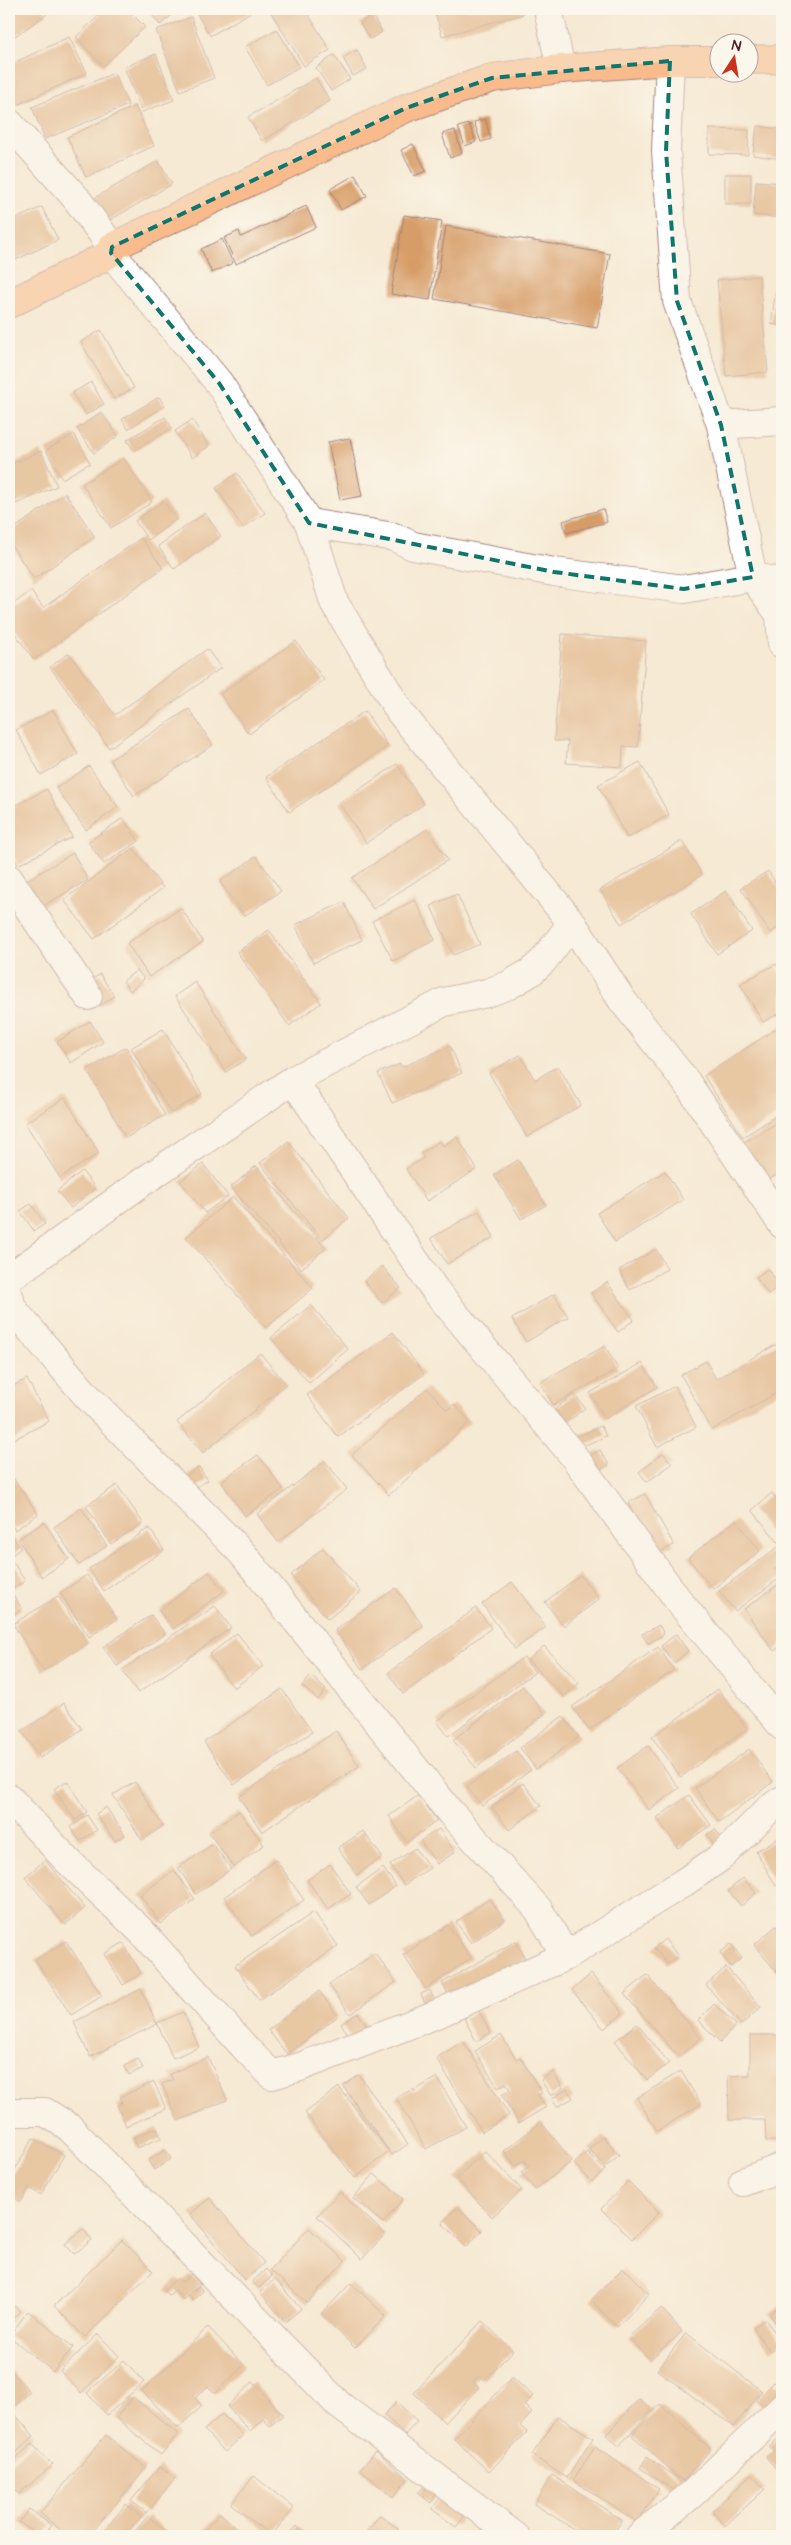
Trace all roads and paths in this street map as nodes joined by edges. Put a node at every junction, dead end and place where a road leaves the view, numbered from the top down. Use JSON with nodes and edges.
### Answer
{"nodes":[{"id":1,"x":548,"y":9,"type":"edge"},
{"id":2,"x":782,"y":59,"type":"edge"},
{"id":3,"x":758,"y":60,"type":"edge"},
{"id":4,"x":670,"y":61,"type":"junction"},
{"id":5,"x":708,"y":62,"type":"edge"},
{"id":6,"x":561,"y":69,"type":"junction"},
{"id":7,"x":9,"y":123,"type":"edge"},
{"id":8,"x":111,"y":250,"type":"junction"},
{"id":9,"x":9,"y":304,"type":"edge"},
{"id":10,"x":782,"y":421,"type":"edge"},
{"id":11,"x":721,"y":425,"type":"junction"},
{"id":12,"x":309,"y":523,"type":"junction"},
{"id":13,"x":753,"y":577,"type":"junction"},
{"id":14,"x":782,"y":582,"type":"edge"},
{"id":15,"x":782,"y":644,"type":"edge"},
{"id":16,"x":9,"y":879,"type":"edge"},
{"id":17,"x":572,"y":923,"type":"junction"},
{"id":18,"x":88,"y":996,"type":"dead end"},
{"id":19,"x":293,"y":1080,"type":"junction"},
{"id":20,"x":782,"y":1224,"type":"edge"},
{"id":21,"x":9,"y":1278,"type":"edge"},
{"id":22,"x":9,"y":1296,"type":"edge"},
{"id":23,"x":782,"y":1726,"type":"edge"},
{"id":24,"x":9,"y":1798,"type":"edge"},
{"id":25,"x":782,"y":1800,"type":"edge"},
{"id":26,"x":566,"y":1956,"type":"junction"},
{"id":27,"x":9,"y":2112,"type":"edge"},
{"id":28,"x":782,"y":2168,"type":"edge"},
{"id":29,"x":743,"y":2182,"type":"dead end"},
{"id":30,"x":782,"y":2408,"type":"edge"},
{"id":31,"x":515,"y":2536,"type":"edge"},
{"id":32,"x":640,"y":2536,"type":"edge"}],
"edges":[{"from":1,"to":6,"type":"street"},
{"from":2,"to":3,"type":"main road"},
{"from":4,"to":5,"type":"main road"},
{"from":4,"to":6,"type":"main road"},
{"from":4,"to":11,"type":"street"},
{"from":6,"to":8,"type":"main road"},
{"from":7,"to":8,"type":"street"},
{"from":8,"to":9,"type":"main road"},
{"from":8,"to":12,"type":"street"},
{"from":10,"to":11,"type":"street"},
{"from":11,"to":13,"type":"street"},
{"from":12,"to":13,"type":"street"},
{"from":12,"to":17,"type":"street"},
{"from":13,"to":14,"type":"street"},
{"from":13,"to":15,"type":"street"},
{"from":16,"to":18,"type":"street"},
{"from":17,"to":19,"type":"street"},
{"from":17,"to":20,"type":"street"},
{"from":19,"to":21,"type":"street"},
{"from":19,"to":23,"type":"street"},
{"from":22,"to":26,"type":"street"},
{"from":24,"to":26,"type":"street"},
{"from":25,"to":26,"type":"street"},
{"from":27,"to":31,"type":"street"},
{"from":28,"to":29,"type":"street"},
{"from":30,"to":32,"type":"street"}]}
